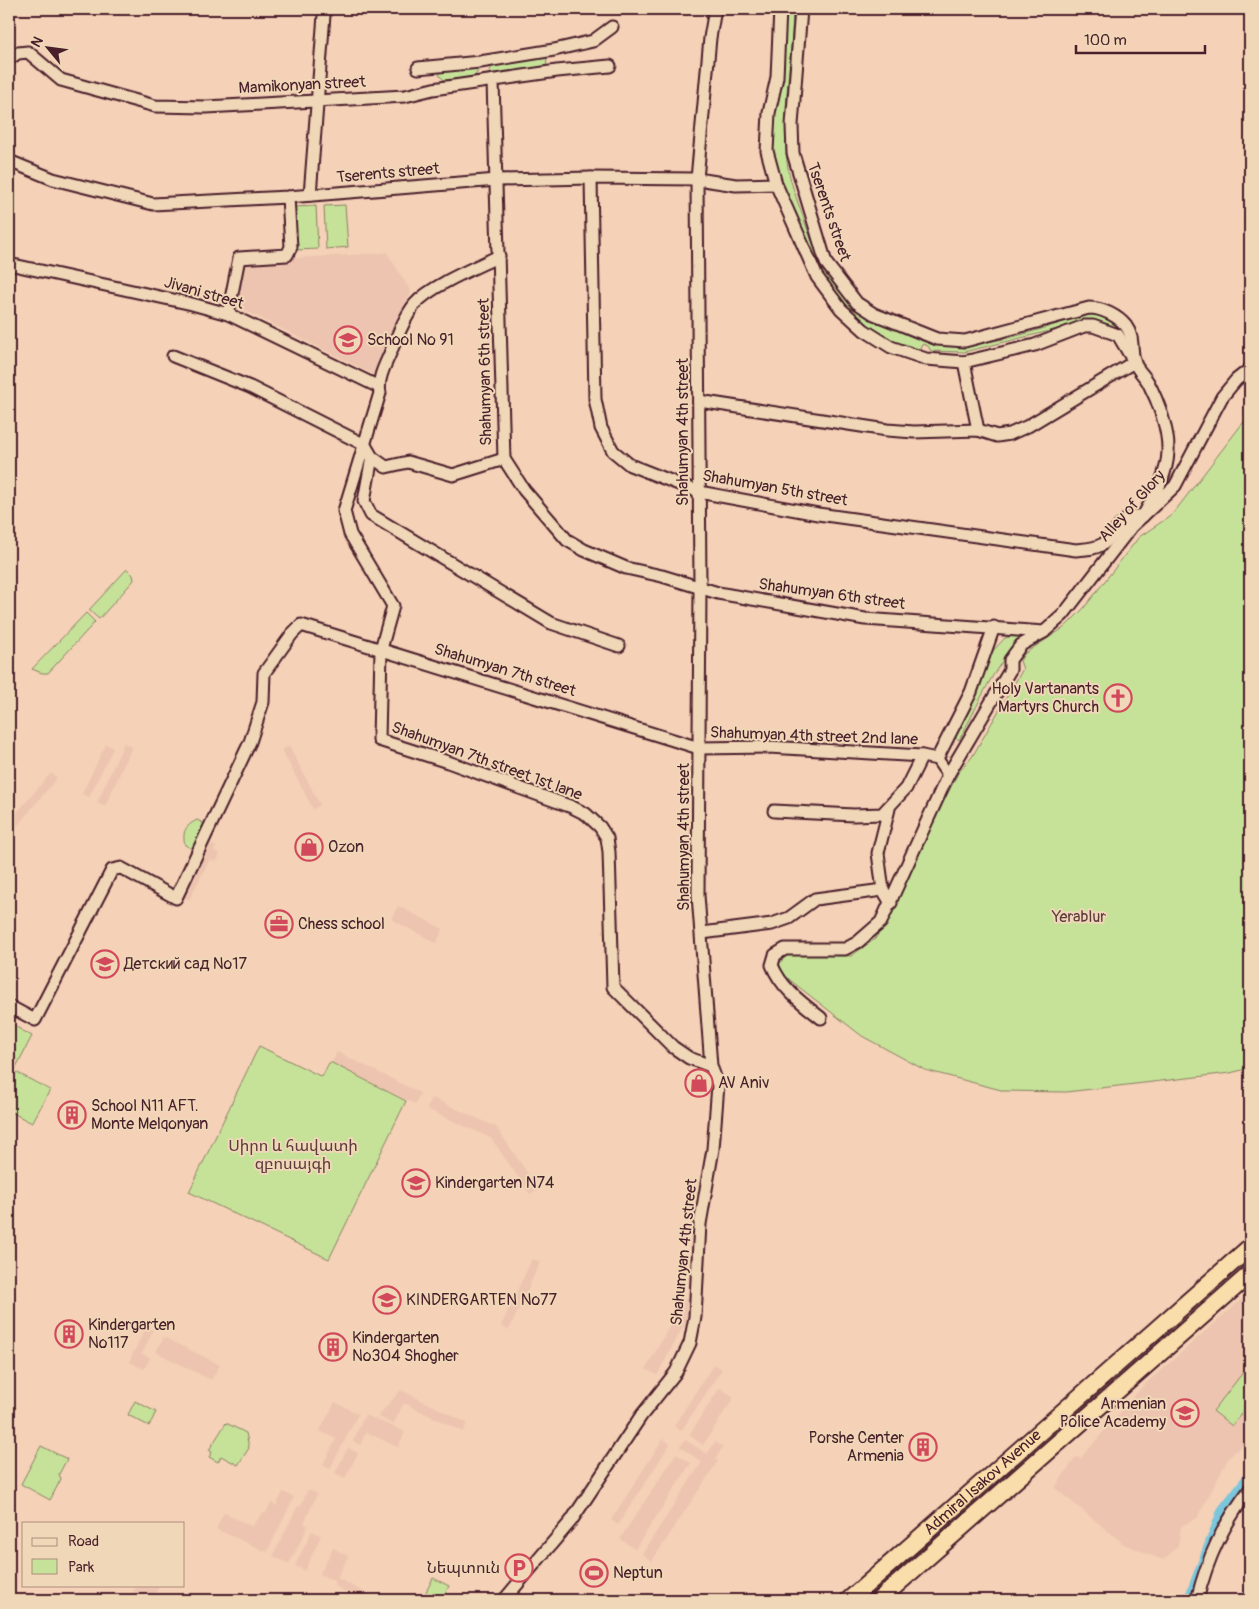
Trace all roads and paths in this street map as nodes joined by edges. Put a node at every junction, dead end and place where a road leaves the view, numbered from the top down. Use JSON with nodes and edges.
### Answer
{"nodes":[{"id":1,"x":715,"y":9,"type":"edge"},
{"id":2,"x":780,"y":9,"type":"edge"},
{"id":3,"x":801,"y":9,"type":"edge"},
{"id":4,"x":324,"y":15,"type":"dead end"},
{"id":5,"x":612,"y":27,"type":"dead end"},
{"id":6,"x":554,"y":50,"type":"junction"},
{"id":7,"x":9,"y":59,"type":"edge"},
{"id":8,"x":480,"y":62,"type":"junction"},
{"id":9,"x":610,"y":66,"type":"dead end"},
{"id":10,"x":418,"y":68,"type":"dead end"},
{"id":11,"x":557,"y":70,"type":"junction"},
{"id":12,"x":488,"y":82,"type":"junction"},
{"id":13,"x":318,"y":100,"type":"junction"},
{"id":14,"x":9,"y":161,"type":"edge"},
{"id":15,"x":591,"y":178,"type":"junction"},
{"id":16,"x":697,"y":179,"type":"junction"},
{"id":17,"x":497,"y":180,"type":"junction"},
{"id":18,"x":776,"y":184,"type":"junction"},
{"id":19,"x":310,"y":195,"type":"junction"},
{"id":20,"x":288,"y":197,"type":"junction"},
{"id":21,"x":499,"y":256,"type":"junction"},
{"id":22,"x":9,"y":264,"type":"edge"},
{"id":23,"x":228,"y":314,"type":"junction"},
{"id":24,"x":173,"y":356,"type":"dead end"},
{"id":25,"x":964,"y":362,"type":"junction"},
{"id":26,"x":1134,"y":362,"type":"junction"},
{"id":27,"x":1250,"y":369,"type":"edge"},
{"id":28,"x":379,"y":387,"type":"junction"},
{"id":29,"x":699,"y":401,"type":"junction"},
{"id":30,"x":978,"y":430,"type":"junction"},
{"id":31,"x":365,"y":445,"type":"junction"},
{"id":32,"x":372,"y":457,"type":"junction"},
{"id":33,"x":504,"y":459,"type":"junction"},
{"id":34,"x":699,"y":492,"type":"junction"},
{"id":35,"x":1142,"y":516,"type":"junction"},
{"id":36,"x":700,"y":587,"type":"junction"},
{"id":37,"x":994,"y":627,"type":"junction"},
{"id":38,"x":1044,"y":632,"type":"junction"},
{"id":39,"x":619,"y":646,"type":"dead end"},
{"id":40,"x":381,"y":649,"type":"junction"},
{"id":41,"x":699,"y":748,"type":"junction"},
{"id":42,"x":922,"y":756,"type":"junction"},
{"id":43,"x":937,"y":759,"type":"junction"},
{"id":44,"x":948,"y":775,"type":"junction"},
{"id":45,"x":889,"y":808,"type":"junction"},
{"id":46,"x":774,"y":811,"type":"dead end"},
{"id":47,"x":883,"y":890,"type":"junction"},
{"id":48,"x":891,"y":903,"type":"junction"},
{"id":49,"x":702,"y":933,"type":"junction"},
{"id":50,"x":9,"y":1006,"type":"edge"},
{"id":51,"x":821,"y":1018,"type":"dead end"},
{"id":52,"x":711,"y":1066,"type":"junction"},
{"id":53,"x":1250,"y":1247,"type":"edge"},
{"id":54,"x":1250,"y":1274,"type":"edge"},
{"id":55,"x":1250,"y":1489,"type":"edge"},
{"id":56,"x":855,"y":1595,"type":"edge"},
{"id":57,"x":504,"y":1600,"type":"edge"},
{"id":58,"x":836,"y":1600,"type":"edge"},
{"id":59,"x":879,"y":1600,"type":"edge"},
{"id":60,"x":1197,"y":1600,"type":"edge"}],
"edges":[{"from":1,"to":16,"type":"street","name":"Shahumyan 4th street"},
{"from":2,"to":18,"type":"street","name":"Tserents street"},
{"from":3,"to":26,"type":"street","name":"Tserents street"},
{"from":4,"to":13,"type":"street"},
{"from":5,"to":6,"type":"street"},
{"from":6,"to":8,"type":"street"},
{"from":6,"to":11,"type":"street"},
{"from":7,"to":13,"type":"street","name":"Mamikonyan street"},
{"from":8,"to":10,"type":"street"},
{"from":8,"to":12,"type":"street","name":"Shahumyan 6th street"},
{"from":9,"to":11,"type":"street","name":"Mamikonyan street"},
{"from":11,"to":12,"type":"street","name":"Mamikonyan street"},
{"from":12,"to":13,"type":"street","name":"Mamikonyan street"},
{"from":12,"to":17,"type":"street","name":"Shahumyan 6th street"},
{"from":13,"to":19,"type":"street"},
{"from":14,"to":20,"type":"street","name":"Tserents street"},
{"from":15,"to":16,"type":"street","name":"Tserents street"},
{"from":15,"to":17,"type":"street","name":"Tserents street"},
{"from":15,"to":34,"type":"street","name":"Shahumyan 5th street"},
{"from":16,"to":18,"type":"street","name":"Tserents street"},
{"from":16,"to":29,"type":"street","name":"Shahumyan 4th street"},
{"from":17,"to":19,"type":"street","name":"Tserents street"},
{"from":17,"to":21,"type":"street","name":"Shahumyan 6th street"},
{"from":18,"to":25,"type":"street","name":"Tserents street"},
{"from":19,"to":20,"type":"street","name":"Tserents street"},
{"from":20,"to":23,"type":"street"},
{"from":21,"to":28,"type":"street","name":"Shahumyan 7th street 1st lane"},
{"from":21,"to":33,"type":"street","name":"Shahumyan 6th street"},
{"from":22,"to":23,"type":"street","name":"Jivani street"},
{"from":23,"to":28,"type":"street","name":"Jivani street"},
{"from":24,"to":31,"type":"street"},
{"from":25,"to":26,"type":"street","name":"Tserents street"},
{"from":25,"to":30,"type":"street"},
{"from":26,"to":30,"type":"street"},
{"from":26,"to":35,"type":"street","name":"Tserents street"},
{"from":27,"to":35,"type":"street","name":"Alley of Glory"},
{"from":28,"to":31,"type":"street","name":"Shahumyan 7th street 1st lane"},
{"from":29,"to":30,"type":"street"},
{"from":29,"to":34,"type":"street","name":"Shahumyan 4th street"},
{"from":31,"to":32,"type":"street"},
{"from":31,"to":40,"type":"street","name":"Shahumyan 7th street 1st lane"},
{"from":32,"to":33,"type":"street"},
{"from":32,"to":39,"type":"street"},
{"from":33,"to":36,"type":"street","name":"Shahumyan 6th street"},
{"from":34,"to":35,"type":"street","name":"Shahumyan 5th street"},
{"from":34,"to":36,"type":"street","name":"Shahumyan 4th street"},
{"from":35,"to":38,"type":"street","name":"Alley of Glory"},
{"from":36,"to":37,"type":"street","name":"Shahumyan 6th street"},
{"from":36,"to":41,"type":"street","name":"Shahumyan 4th street"},
{"from":37,"to":38,"type":"street","name":"Shahumyan 6th street"},
{"from":37,"to":43,"type":"street"},
{"from":38,"to":44,"type":"street","name":"Alley of Glory"},
{"from":40,"to":41,"type":"street","name":"Shahumyan 7th street"},
{"from":40,"to":50,"type":"street","name":"Shahumyan 7th street"},
{"from":40,"to":52,"type":"street","name":"Shahumyan 7th street 1st lane"},
{"from":41,"to":42,"type":"street","name":"Shahumyan 4th street 2nd lane"},
{"from":41,"to":49,"type":"street","name":"Shahumyan 4th street"},
{"from":42,"to":43,"type":"street","name":"Shahumyan 4th street 2nd lane"},
{"from":42,"to":45,"type":"street"},
{"from":43,"to":44,"type":"street","name":"Shahumyan 4th street 2nd lane"},
{"from":44,"to":48,"type":"street","name":"Alley of Glory"},
{"from":45,"to":46,"type":"street"},
{"from":45,"to":47,"type":"street"},
{"from":47,"to":48,"type":"street"},
{"from":47,"to":49,"type":"street"},
{"from":48,"to":51,"type":"street","name":"Alley of Glory"},
{"from":49,"to":52,"type":"street","name":"Shahumyan 4th street"},
{"from":52,"to":57,"type":"street","name":"Shahumyan 4th street"},
{"from":53,"to":56,"type":"highway","name":"Admiral Isakov Avenue"},
{"from":54,"to":59,"type":"highway","name":"Admiral Isakov Avenue"},
{"from":55,"to":60,"type":"street"},
{"from":56,"to":58,"type":"highway","name":"Admiral Isakov Avenue"}]}
